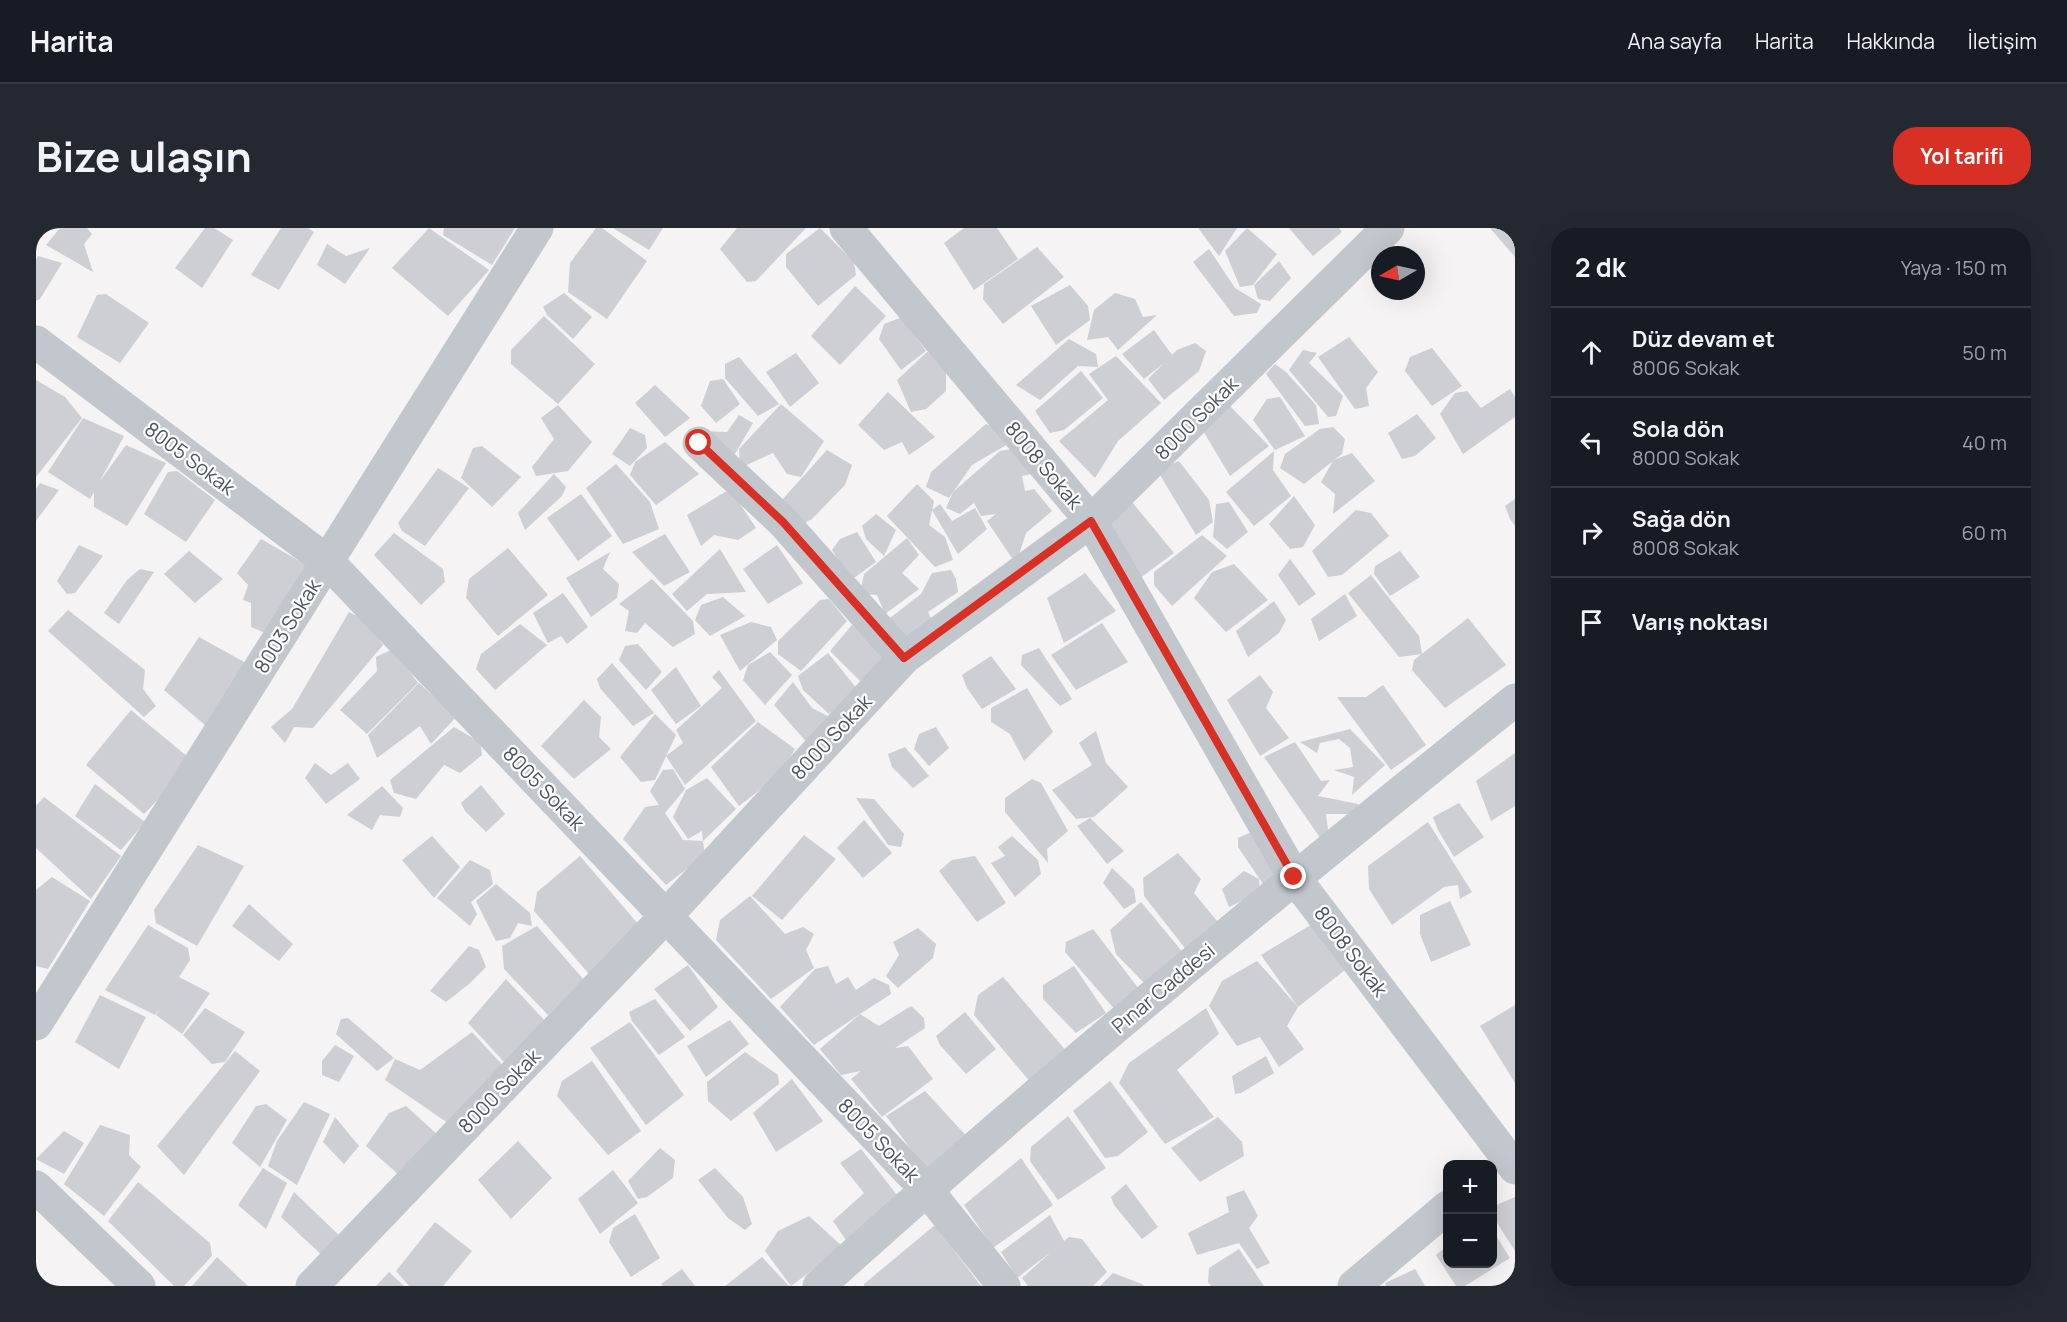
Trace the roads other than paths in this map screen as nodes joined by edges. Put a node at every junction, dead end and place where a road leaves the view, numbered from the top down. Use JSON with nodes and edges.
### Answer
{"nodes":[{"id":1,"x":537,"y":228,"type":"edge"},
{"id":2,"x":846,"y":228,"type":"edge"},
{"id":3,"x":1388,"y":228,"type":"edge"},
{"id":4,"x":36,"y":342,"type":"edge"},
{"id":5,"x":699,"y":443,"type":"dead end"},
{"id":6,"x":1091,"y":521,"type":"junction"},
{"id":7,"x":328,"y":562,"type":"junction"},
{"id":8,"x":904,"y":658,"type":"junction"},
{"id":9,"x":1515,"y":700,"type":"edge"},
{"id":10,"x":1294,"y":877,"type":"junction"},
{"id":11,"x":666,"y":916,"type":"junction"},
{"id":12,"x":36,"y":1024,"type":"edge"},
{"id":13,"x":1508,"y":1161,"type":"edge"},
{"id":14,"x":36,"y":1187,"type":"edge"},
{"id":15,"x":926,"y":1189,"type":"junction"},
{"id":16,"x":1443,"y":1211,"type":"edge"},
{"id":17,"x":139,"y":1286,"type":"edge"},
{"id":18,"x":312,"y":1286,"type":"edge"},
{"id":19,"x":819,"y":1286,"type":"edge"},
{"id":20,"x":1004,"y":1286,"type":"edge"},
{"id":21,"x":1354,"y":1286,"type":"edge"}],
"edges":[{"from":1,"to":7,"type":"street","name":"8003 Sokak"},
{"from":2,"to":6,"type":"street","name":"8008 Sokak"},
{"from":3,"to":6,"type":"street","name":"8000 Sokak"},
{"from":4,"to":7,"type":"street","name":"8005 Sokak"},
{"from":5,"to":8,"type":"street"},
{"from":6,"to":8,"type":"street","name":"8000 Sokak"},
{"from":6,"to":10,"type":"street","name":"8008 Sokak"},
{"from":7,"to":11,"type":"street","name":"8005 Sokak"},
{"from":7,"to":12,"type":"street","name":"8003 Sokak"},
{"from":8,"to":11,"type":"street","name":"8000 Sokak"},
{"from":9,"to":10,"type":"street","name":"Pınar Caddesi"},
{"from":10,"to":13,"type":"street","name":"8008 Sokak"},
{"from":10,"to":15,"type":"street","name":"Pınar Caddesi"},
{"from":11,"to":15,"type":"street","name":"8005 Sokak"},
{"from":11,"to":18,"type":"street","name":"8000 Sokak"},
{"from":14,"to":17,"type":"street"},
{"from":15,"to":19,"type":"street","name":"Pınar Caddesi"},
{"from":15,"to":20,"type":"street","name":"8005 Sokak"},
{"from":16,"to":21,"type":"street"}]}
